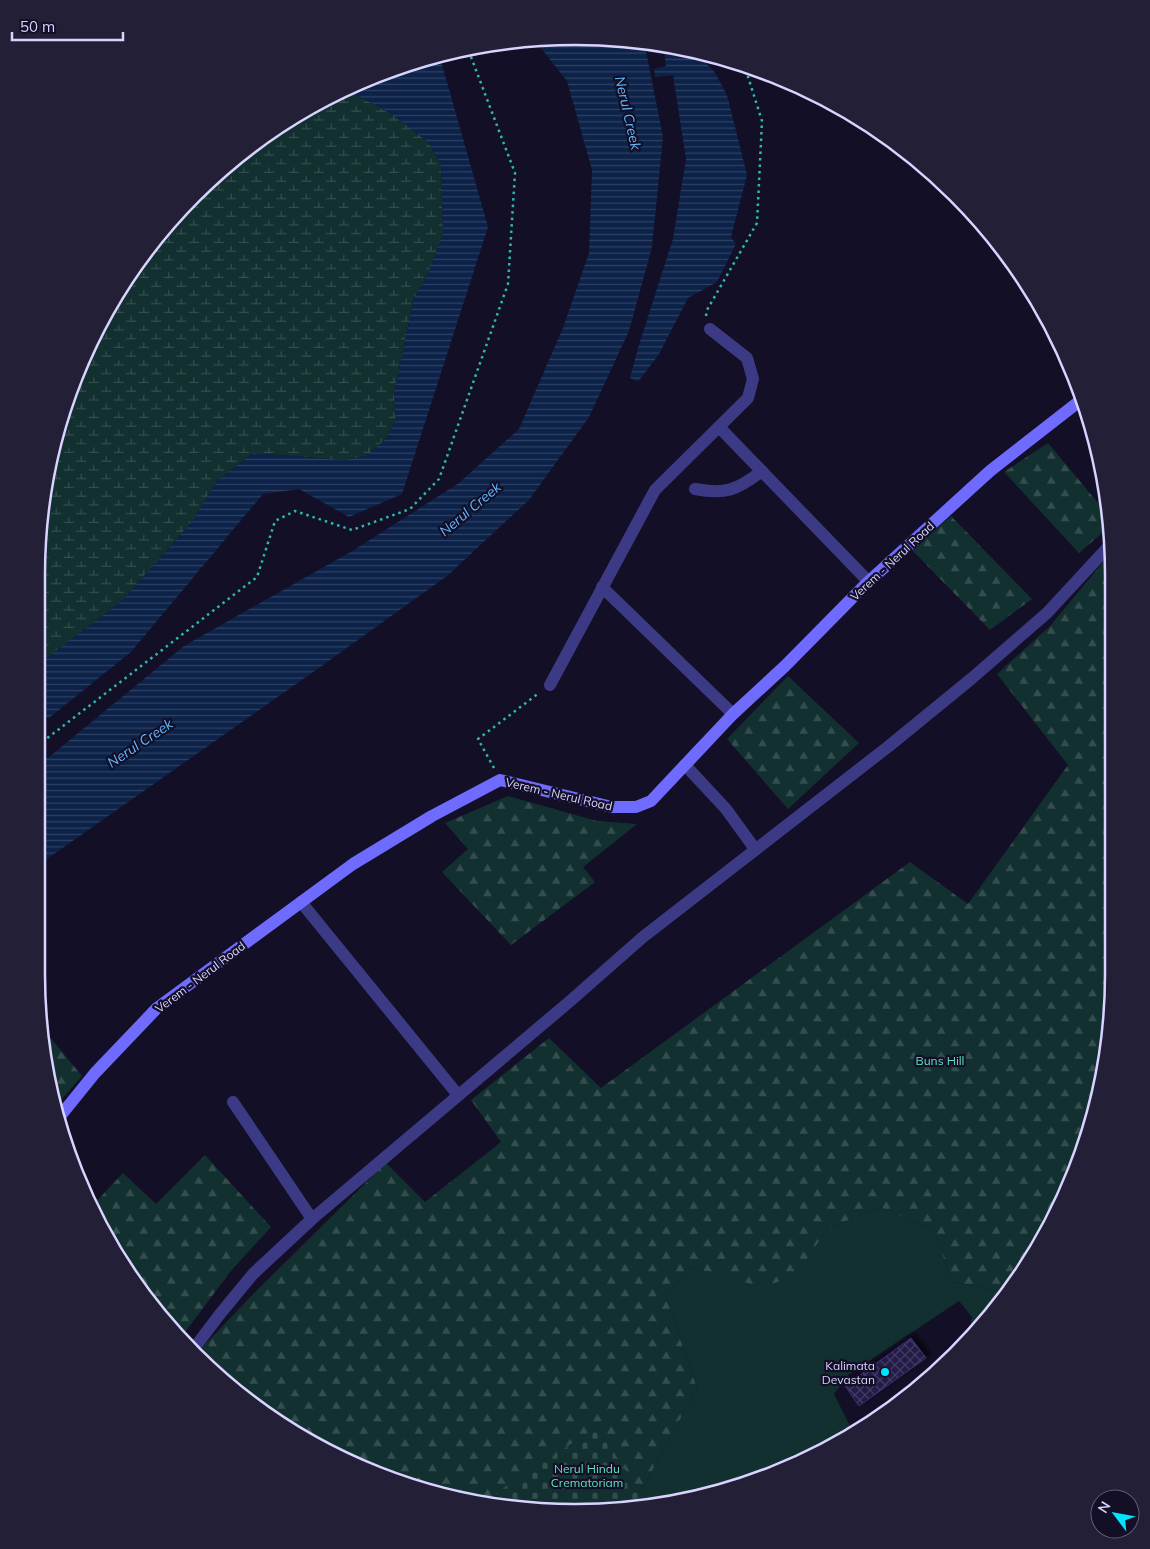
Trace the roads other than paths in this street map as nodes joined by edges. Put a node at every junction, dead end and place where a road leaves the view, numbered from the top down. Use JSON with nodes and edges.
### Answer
{"nodes":[{"id":1,"x":710,"y":329,"type":"road end"},
{"id":2,"x":1076,"y":404,"type":"edge"},
{"id":3,"x":719,"y":427,"type":"junction"},
{"id":4,"x":762,"y":471,"type":"junction"},
{"id":5,"x":694,"y":489,"type":"dead end"},
{"id":6,"x":1104,"y":551,"type":"edge"},
{"id":7,"x":869,"y":582,"type":"junction"},
{"id":8,"x":602,"y":587,"type":"junction"},
{"id":9,"x":550,"y":685,"type":"road end"},
{"id":10,"x":733,"y":714,"type":"junction"},
{"id":11,"x":685,"y":765,"type":"junction"},
{"id":12,"x":755,"y":849,"type":"junction"},
{"id":13,"x":301,"y":902,"type":"junction"},
{"id":14,"x":458,"y":1095,"type":"junction"},
{"id":15,"x":233,"y":1102,"type":"dead end"},
{"id":16,"x":63,"y":1112,"type":"edge"},
{"id":17,"x":312,"y":1219,"type":"junction"},
{"id":18,"x":197,"y":1345,"type":"edge"}],
"edges":[{"from":1,"to":3,"type":"street"},
{"from":2,"to":7,"type":"main road","name":"Verem - Nerul Road"},
{"from":3,"to":4,"type":"street"},
{"from":3,"to":8,"type":"street"},
{"from":4,"to":5,"type":"street"},
{"from":4,"to":7,"type":"street"},
{"from":6,"to":12,"type":"street"},
{"from":7,"to":10,"type":"main road","name":"Verem - Nerul Road"},
{"from":8,"to":9,"type":"street"},
{"from":8,"to":10,"type":"street"},
{"from":10,"to":11,"type":"main road","name":"Verem - Nerul Road"},
{"from":11,"to":12,"type":"street"},
{"from":11,"to":13,"type":"main road","name":"Verem - Nerul Road"},
{"from":12,"to":14,"type":"street"},
{"from":13,"to":14,"type":"street"},
{"from":13,"to":16,"type":"main road","name":"Verem - Nerul Road"},
{"from":14,"to":17,"type":"street"},
{"from":15,"to":17,"type":"street"},
{"from":17,"to":18,"type":"street"}]}
